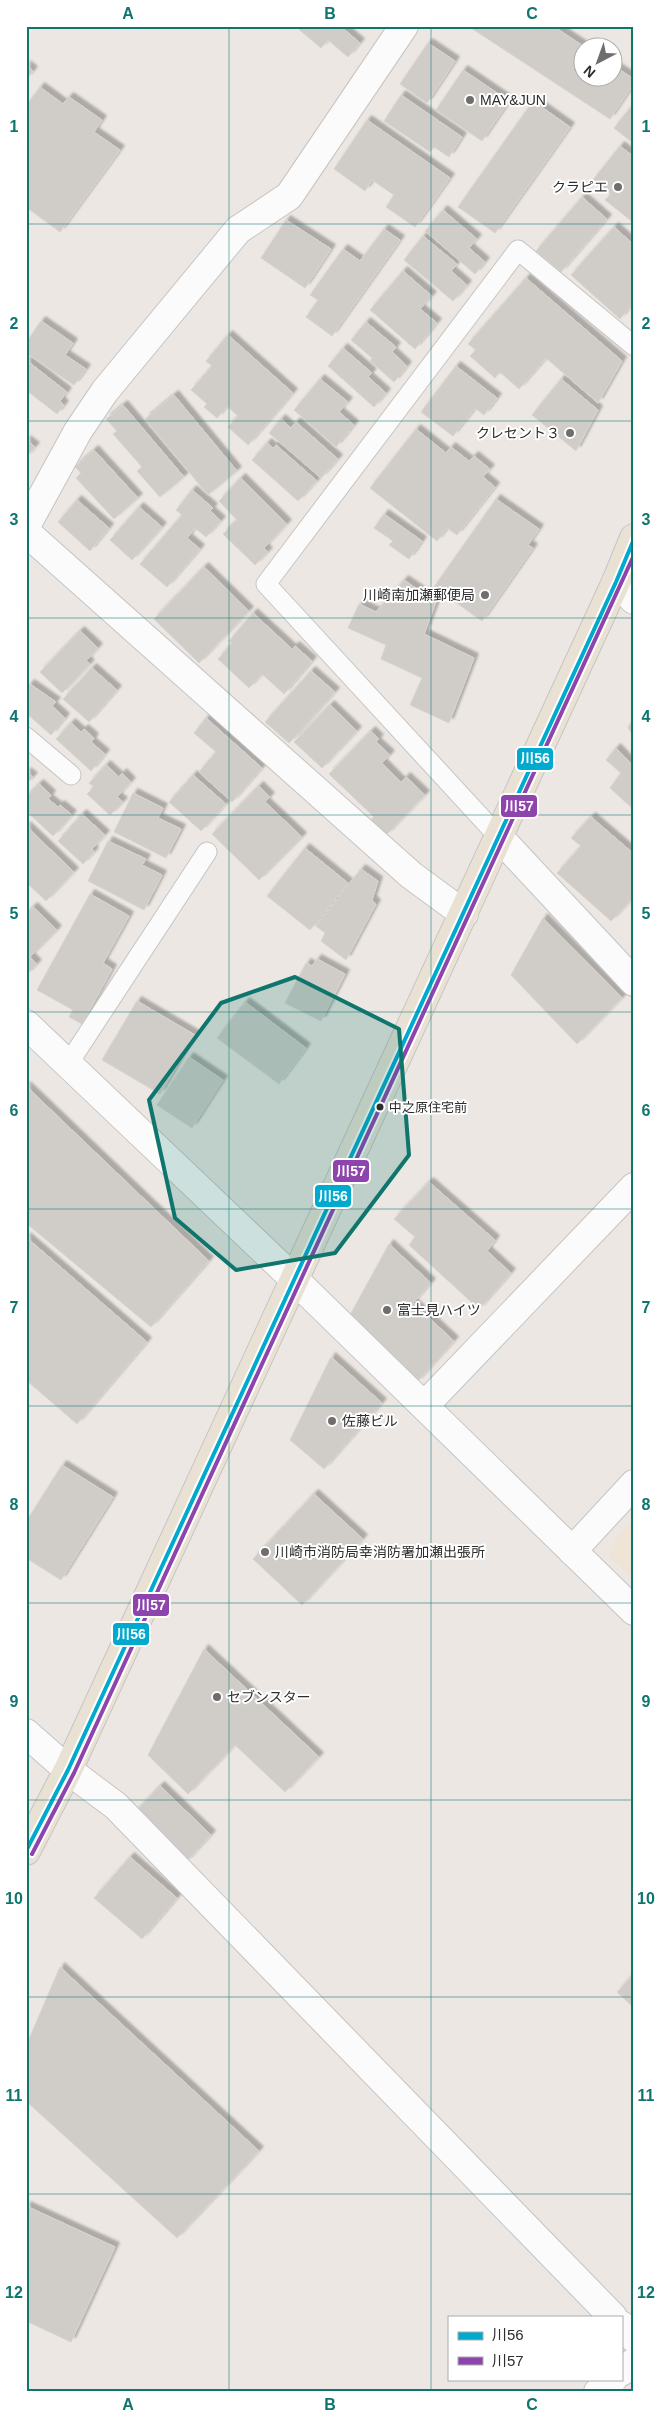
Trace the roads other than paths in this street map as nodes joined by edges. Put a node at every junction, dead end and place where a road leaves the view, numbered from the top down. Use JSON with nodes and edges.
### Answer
{"nodes":[{"id":1,"x":404,"y":26,"type":"edge"},
{"id":2,"x":634,"y":346,"type":"edge"},
{"id":3,"x":26,"y":526,"type":"edge"},
{"id":4,"x":26,"y":532,"type":"edge"},
{"id":5,"x":634,"y":538,"type":"edge"},
{"id":6,"x":625,"y":591,"type":"edge"},
{"id":7,"x":26,"y":737,"type":"edge"},
{"id":8,"x":70,"y":775,"type":"dead end"},
{"id":9,"x":498,"y":836,"type":"junction"},
{"id":10,"x":207,"y":852,"type":"dead end"},
{"id":11,"x":464,"y":914,"type":"junction"},
{"id":12,"x":634,"y":982,"type":"edge"},
{"id":13,"x":26,"y":1024,"type":"edge"},
{"id":14,"x":68,"y":1064,"type":"junction"},
{"id":15,"x":634,"y":1187,"type":"edge"},
{"id":16,"x":295,"y":1280,"type":"junction"},
{"id":17,"x":424,"y":1406,"type":"junction"},
{"id":18,"x":634,"y":1484,"type":"edge"},
{"id":19,"x":572,"y":1551,"type":"junction"},
{"id":20,"x":634,"y":1611,"type":"edge"},
{"id":21,"x":26,"y":1733,"type":"edge"},
{"id":22,"x":68,"y":1770,"type":"junction"},
{"id":23,"x":26,"y":1851,"type":"edge"},
{"id":24,"x":612,"y":2316,"type":"edge"},
{"id":25,"x":622,"y":2326,"type":"edge"},
{"id":26,"x":634,"y":2338,"type":"edge"},
{"id":27,"x":634,"y":2362,"type":"edge"},
{"id":28,"x":622,"y":2371,"type":"edge"},
{"id":29,"x":612,"y":2380,"type":"edge"},
{"id":30,"x":598,"y":2392,"type":"edge"}],
"edges":[{"from":1,"to":3,"type":"street"},
{"from":2,"to":9,"type":"lane"},
{"from":4,"to":11,"type":"street"},
{"from":5,"to":6,"type":"main road"},
{"from":6,"to":9,"type":"main road"},
{"from":7,"to":8,"type":"lane"},
{"from":9,"to":11,"type":"main road"},
{"from":9,"to":12,"type":"street"},
{"from":10,"to":14,"type":"lane"},
{"from":11,"to":16,"type":"main road"},
{"from":13,"to":14,"type":"street"},
{"from":14,"to":16,"type":"street"},
{"from":15,"to":17,"type":"street"},
{"from":16,"to":17,"type":"street"},
{"from":16,"to":22,"type":"main road"},
{"from":17,"to":19,"type":"street"},
{"from":18,"to":19,"type":"street"},
{"from":19,"to":20,"type":"street"},
{"from":21,"to":22,"type":"street"},
{"from":22,"to":23,"type":"main road"},
{"from":22,"to":24,"type":"street"},
{"from":25,"to":26,"type":"street"},
{"from":27,"to":28,"type":"street"},
{"from":29,"to":30,"type":"street"}]}
